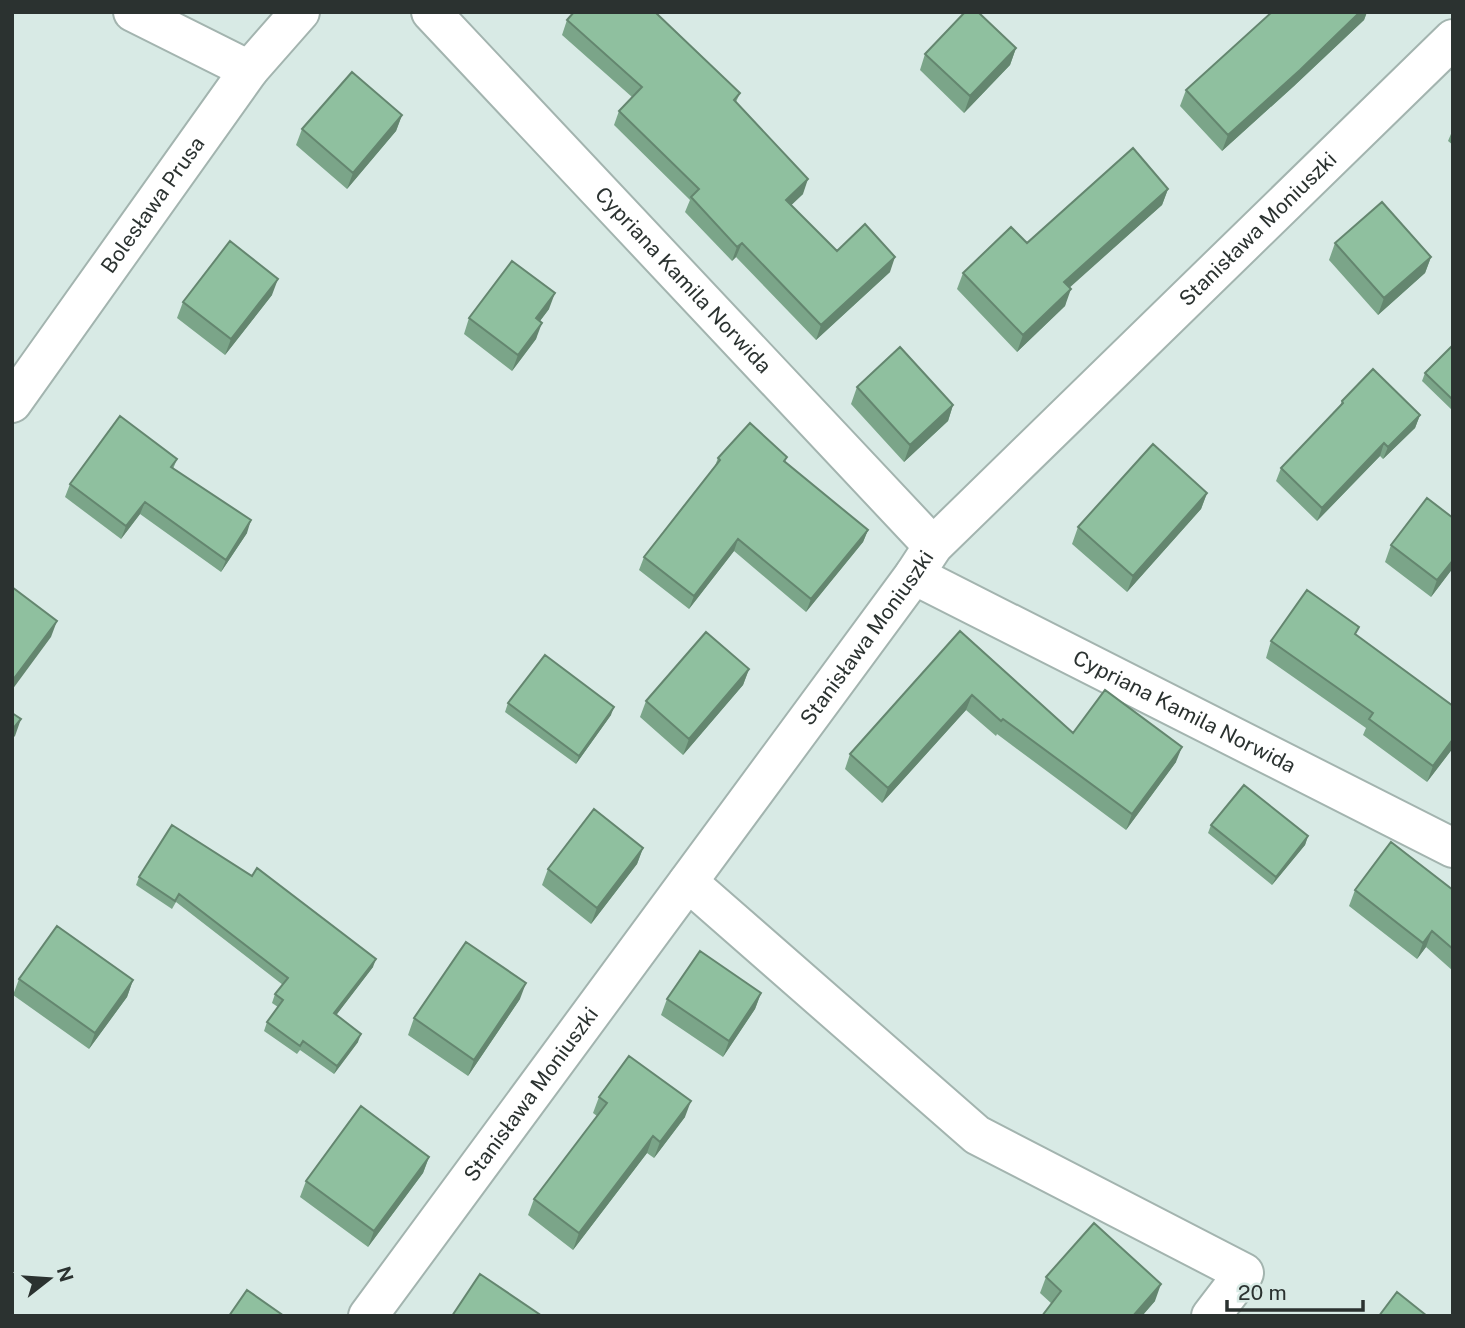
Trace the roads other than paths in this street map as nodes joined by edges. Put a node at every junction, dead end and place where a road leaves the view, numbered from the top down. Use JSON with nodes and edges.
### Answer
{"nodes":[{"id":1,"x":132,"y":12,"type":"edge"},
{"id":2,"x":300,"y":12,"type":"edge"},
{"id":3,"x":431,"y":12,"type":"edge"},
{"id":4,"x":1453,"y":39,"type":"edge"},
{"id":5,"x":250,"y":70,"type":"junction"},
{"id":6,"x":12,"y":403,"type":"edge"},
{"id":7,"x":924,"y":561,"type":"junction"},
{"id":8,"x":1453,"y":848,"type":"edge"},
{"id":9,"x":688,"y":882,"type":"junction"},
{"id":10,"x":368,"y":1316,"type":"edge"},
{"id":11,"x":1211,"y":1316,"type":"edge"}],
"edges":[{"from":1,"to":5,"type":"street"},
{"from":2,"to":5,"type":"street","name":"Bolesława Prusa"},
{"from":3,"to":7,"type":"street","name":"Cypriana Kamila Norwida"},
{"from":4,"to":7,"type":"street","name":"Stanisława Moniuszki"},
{"from":5,"to":6,"type":"street","name":"Bolesława Prusa"},
{"from":7,"to":8,"type":"street","name":"Cypriana Kamila Norwida"},
{"from":7,"to":9,"type":"street","name":"Stanisława Moniuszki"},
{"from":9,"to":10,"type":"street","name":"Stanisława Moniuszki"},
{"from":9,"to":11,"type":"street"}]}
